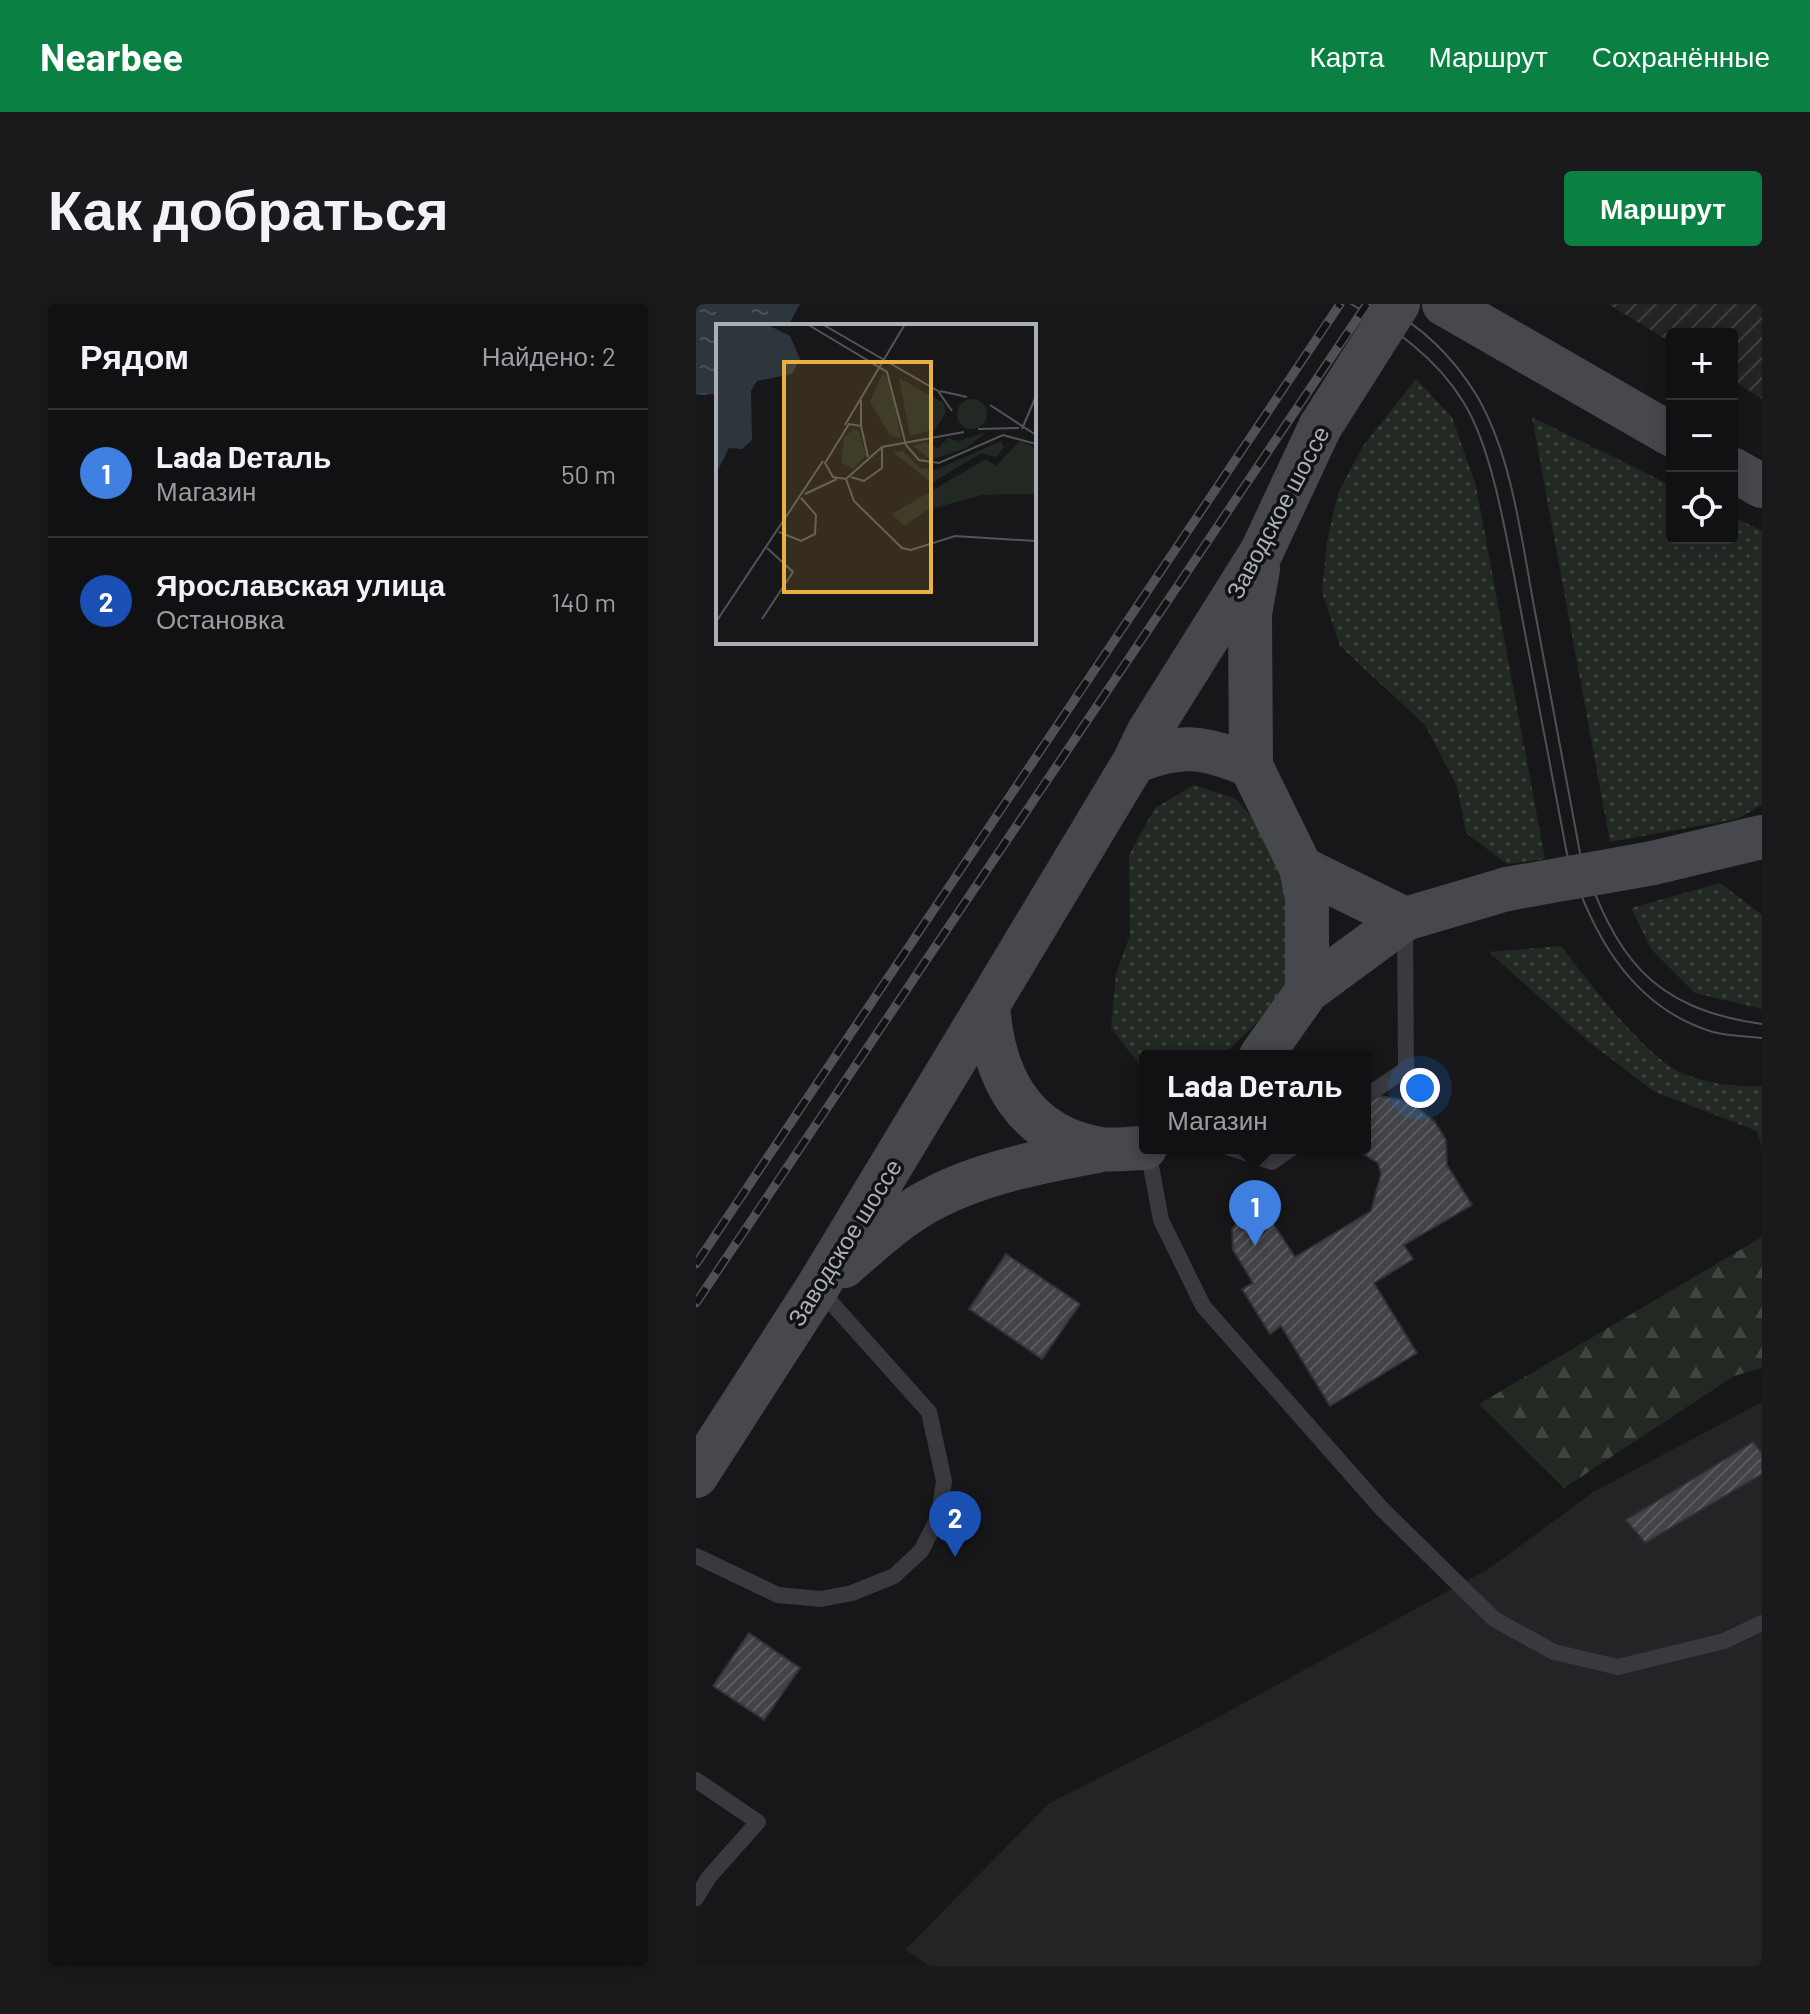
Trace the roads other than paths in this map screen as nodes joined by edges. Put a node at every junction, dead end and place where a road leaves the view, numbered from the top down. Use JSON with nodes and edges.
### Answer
{"nodes":[{"id":1,"x":1398,"y":304,"type":"edge"},
{"id":2,"x":1444,"y":304,"type":"edge"},
{"id":3,"x":1666,"y":432,"type":"edge"},
{"id":4,"x":1737,"y":472,"type":"edge"},
{"id":5,"x":1762,"y":486,"type":"edge"},
{"id":6,"x":1262,"y":551,"type":"junction"},
{"id":7,"x":1134,"y":762,"type":"junction"},
{"id":8,"x":1251,"y":766,"type":"junction"},
{"id":9,"x":1762,"y":837,"type":"edge"},
{"id":10,"x":1301,"y":868,"type":"junction"},
{"id":11,"x":1405,"y":919,"type":"junction"},
{"id":12,"x":1307,"y":991,"type":"junction"},
{"id":13,"x":988,"y":1005,"type":"junction"},
{"id":14,"x":1265,"y":1050,"type":"edge"},
{"id":15,"x":1371,"y":1093,"type":"edge"},
{"id":16,"x":1139,"y":1148,"type":"edge"},
{"id":17,"x":1102,"y":1149,"type":"junction"},
{"id":18,"x":1147,"y":1154,"type":"edge"},
{"id":19,"x":1248,"y":1154,"type":"edge"},
{"id":20,"x":1283,"y":1154,"type":"edge"},
{"id":21,"x":817,"y":1288,"type":"junction"},
{"id":22,"x":696,"y":1476,"type":"edge"},
{"id":23,"x":696,"y":1556,"type":"edge"},
{"id":24,"x":1762,"y":1623,"type":"edge"},
{"id":25,"x":696,"y":1780,"type":"edge"},
{"id":26,"x":696,"y":1898,"type":"edge"}],
"edges":[{"from":1,"to":6,"type":"main road","name":"Заводское шоссе","bridge":true},
{"from":2,"to":3,"type":"main road"},
{"from":4,"to":5,"type":"main road"},
{"from":6,"to":7,"type":"main road","name":"Заводское шоссе"},
{"from":6,"to":8,"type":"main road"},
{"from":7,"to":8,"type":"main road"},
{"from":7,"to":13,"type":"main road","name":"Заводское шоссе"},
{"from":8,"to":10,"type":"main road"},
{"from":9,"to":11,"type":"main road","bridge":true},
{"from":10,"to":11,"type":"main road"},
{"from":10,"to":12,"type":"main road"},
{"from":11,"to":12,"type":"main road"},
{"from":11,"to":15,"type":"lane"},
{"from":12,"to":14,"type":"main road"},
{"from":13,"to":17,"type":"main road"},
{"from":13,"to":21,"type":"main road","name":"Заводское шоссе"},
{"from":16,"to":17,"type":"main road"},
{"from":17,"to":21,"type":"main road"},
{"from":18,"to":24,"type":"lane"},
{"from":19,"to":20,"type":"lane"},
{"from":21,"to":22,"type":"main road","name":"Заводское шоссе"},
{"from":21,"to":23,"type":"lane"},
{"from":25,"to":26,"type":"lane"}]}
